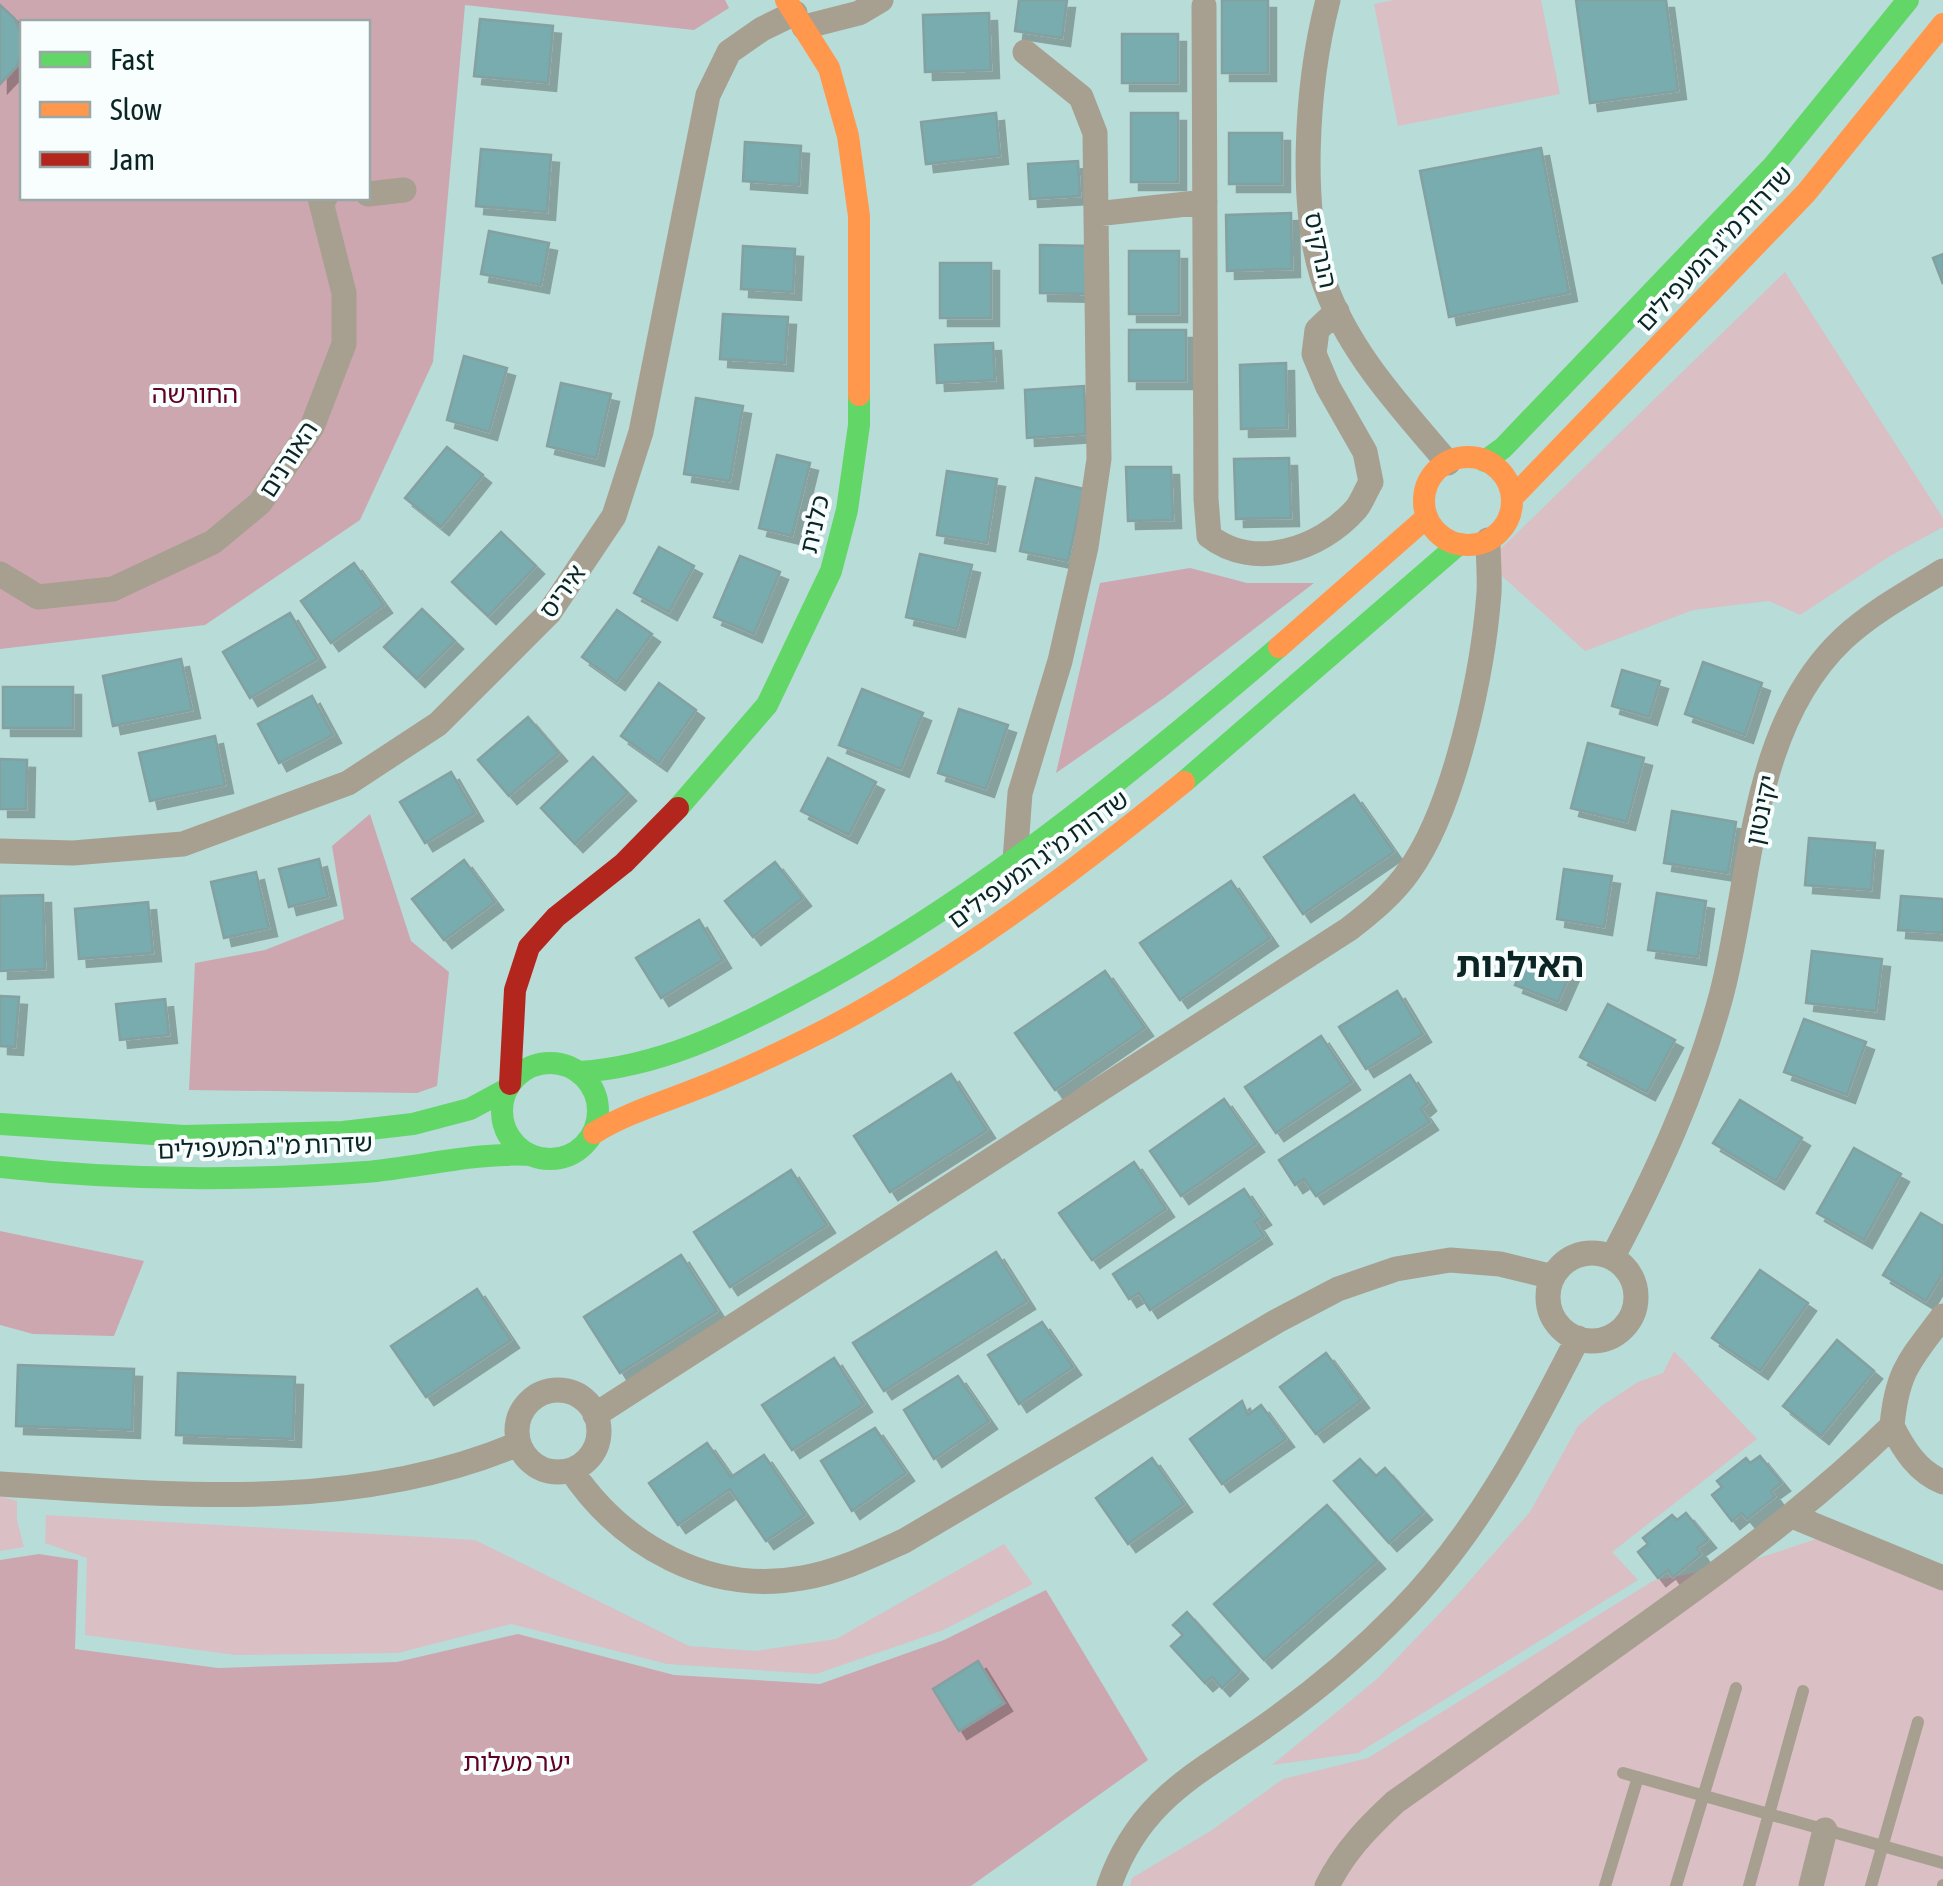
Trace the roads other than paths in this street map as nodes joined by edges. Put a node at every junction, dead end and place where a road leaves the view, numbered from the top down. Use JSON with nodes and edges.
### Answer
{"nodes":[{"id":1,"x":881,"y":0,"type":"edge"},
{"id":2,"x":1328,"y":0,"type":"edge"},
{"id":3,"x":1908,"y":0,"type":"edge"},
{"id":4,"x":1204,"y":6,"type":"dead end"},
{"id":5,"x":795,"y":13,"type":"edge"},
{"id":6,"x":1943,"y":24,"type":"edge"},
{"id":7,"x":1024,"y":52,"type":"dead end"},
{"id":8,"x":404,"y":190,"type":"dead end"},
{"id":9,"x":370,"y":194,"type":"edge"},
{"id":10,"x":321,"y":200,"type":"edge"},
{"id":11,"x":1205,"y":202,"type":"junction"},
{"id":12,"x":1096,"y":214,"type":"junction"},
{"id":13,"x":1338,"y":312,"type":"junction"},
{"id":14,"x":1485,"y":461,"type":"junction"},
{"id":15,"x":1448,"y":462,"type":"junction"},
{"id":16,"x":1512,"y":498,"type":"junction"},
{"id":17,"x":1427,"y":517,"type":"junction"},
{"id":18,"x":1488,"y":540,"type":"junction"},
{"id":19,"x":1459,"y":544,"type":"junction"},
{"id":20,"x":1943,"y":571,"type":"edge"},
{"id":21,"x":0,"y":574,"type":"edge"},
{"id":22,"x":0,"y":851,"type":"edge"},
{"id":23,"x":1014,"y":861,"type":"junction"},
{"id":24,"x":522,"y":963,"type":"junction"},
{"id":25,"x":569,"y":1068,"type":"junction"},
{"id":26,"x":509,"y":1086,"type":"junction"},
{"id":27,"x":0,"y":1124,"type":"edge"},
{"id":28,"x":594,"y":1133,"type":"junction"},
{"id":29,"x":530,"y":1155,"type":"junction"},
{"id":30,"x":0,"y":1166,"type":"edge"},
{"id":31,"x":1612,"y":1258,"type":"junction"},
{"id":32,"x":1553,"y":1277,"type":"junction"},
{"id":33,"x":1943,"y":1316,"type":"edge"},
{"id":34,"x":1578,"y":1338,"type":"junction"},
{"id":35,"x":596,"y":1415,"type":"junction"},
{"id":36,"x":1892,"y":1426,"type":"junction"},
{"id":37,"x":518,"y":1444,"type":"junction"},
{"id":38,"x":571,"y":1470,"type":"junction"},
{"id":39,"x":1943,"y":1482,"type":"edge"},
{"id":40,"x":1,"y":1484,"type":"edge"},
{"id":41,"x":1792,"y":1516,"type":"junction"},
{"id":42,"x":1943,"y":1578,"type":"edge"},
{"id":43,"x":1736,"y":1688,"type":"dead end"},
{"id":44,"x":1803,"y":1691,"type":"dead end"},
{"id":45,"x":1918,"y":1722,"type":"dead end"},
{"id":46,"x":1623,"y":1772,"type":"dead end"},
{"id":47,"x":1638,"y":1777,"type":"junction"},
{"id":48,"x":1703,"y":1796,"type":"junction"},
{"id":49,"x":1769,"y":1814,"type":"junction"},
{"id":50,"x":1826,"y":1830,"type":"junction"},
{"id":51,"x":1882,"y":1846,"type":"junction"},
{"id":52,"x":1943,"y":1863,"type":"edge"},
{"id":53,"x":1109,"y":1886,"type":"edge"},
{"id":54,"x":1328,"y":1886,"type":"edge"},
{"id":55,"x":1606,"y":1886,"type":"edge"},
{"id":56,"x":1676,"y":1886,"type":"edge"},
{"id":57,"x":1750,"y":1886,"type":"edge"},
{"id":58,"x":1810,"y":1886,"type":"edge"},
{"id":59,"x":1871,"y":1886,"type":"edge"}],
"edges":[{"from":1,"to":5,"type":"street","name":"איריס"},
{"from":2,"to":13,"type":"street","name":"הנרקיס"},
{"from":3,"to":14,"type":"main road","name":"שדרות מ\"ג המעפילים"},
{"from":4,"to":11,"type":"street"},
{"from":5,"to":22,"type":"street","name":"איריס"},
{"from":5,"to":24,"type":"main road","name":"כלנית"},
{"from":6,"to":16,"type":"main road","name":"שדרות מ\"ג המעפילים"},
{"from":7,"to":12,"type":"street"},
{"from":8,"to":9,"type":"street"},
{"from":10,"to":21,"type":"street","name":"האורנים"},
{"from":11,"to":12,"type":"street"},
{"from":11,"to":13,"type":"street"},
{"from":12,"to":23,"type":"street"},
{"from":13,"to":15,"type":"street","name":"הנרקיס"},
{"from":14,"to":15,"type":"main road"},
{"from":14,"to":16,"type":"main road"},
{"from":15,"to":17,"type":"main road"},
{"from":16,"to":18,"type":"main road"},
{"from":17,"to":19,"type":"main road"},
{"from":17,"to":23,"type":"main road","name":"שדרות מ\"ג המעפילים"},
{"from":18,"to":19,"type":"main road"},
{"from":18,"to":35,"type":"street"},
{"from":19,"to":28,"type":"main road","name":"שדרות מ\"ג המעפילים"},
{"from":20,"to":31,"type":"street","name":"יקינטון"},
{"from":23,"to":25,"type":"main road","name":"שדרות מ\"ג המעפילים"},
{"from":24,"to":25,"type":"main road"},
{"from":24,"to":26,"type":"main road","name":"כלנית"},
{"from":25,"to":26,"type":"main road"},
{"from":25,"to":28,"type":"main road"},
{"from":26,"to":27,"type":"main road","name":"שדרות מ\"ג המעפילים"},
{"from":26,"to":29,"type":"main road"},
{"from":28,"to":29,"type":"main road"},
{"from":29,"to":30,"type":"main road","name":"שדרות מ\"ג המעפילים"},
{"from":31,"to":32,"type":"street"},
{"from":31,"to":34,"type":"street"},
{"from":32,"to":34,"type":"street"},
{"from":32,"to":38,"type":"street"},
{"from":33,"to":36,"type":"street"},
{"from":34,"to":53,"type":"street"},
{"from":35,"to":37,"type":"street"},
{"from":35,"to":38,"type":"street"},
{"from":36,"to":39,"type":"street"},
{"from":36,"to":41,"type":"street"},
{"from":37,"to":38,"type":"street"},
{"from":37,"to":40,"type":"street"},
{"from":41,"to":42,"type":"street"},
{"from":41,"to":54,"type":"street"},
{"from":43,"to":48,"type":"lane"},
{"from":44,"to":49,"type":"lane"},
{"from":45,"to":51,"type":"lane"},
{"from":46,"to":47,"type":"lane"},
{"from":47,"to":48,"type":"lane"},
{"from":47,"to":55,"type":"lane"},
{"from":48,"to":49,"type":"lane"},
{"from":48,"to":56,"type":"lane"},
{"from":49,"to":50,"type":"lane"},
{"from":49,"to":57,"type":"lane"},
{"from":50,"to":51,"type":"lane"},
{"from":50,"to":58,"type":"street"},
{"from":51,"to":52,"type":"lane"},
{"from":51,"to":59,"type":"lane"}]}
